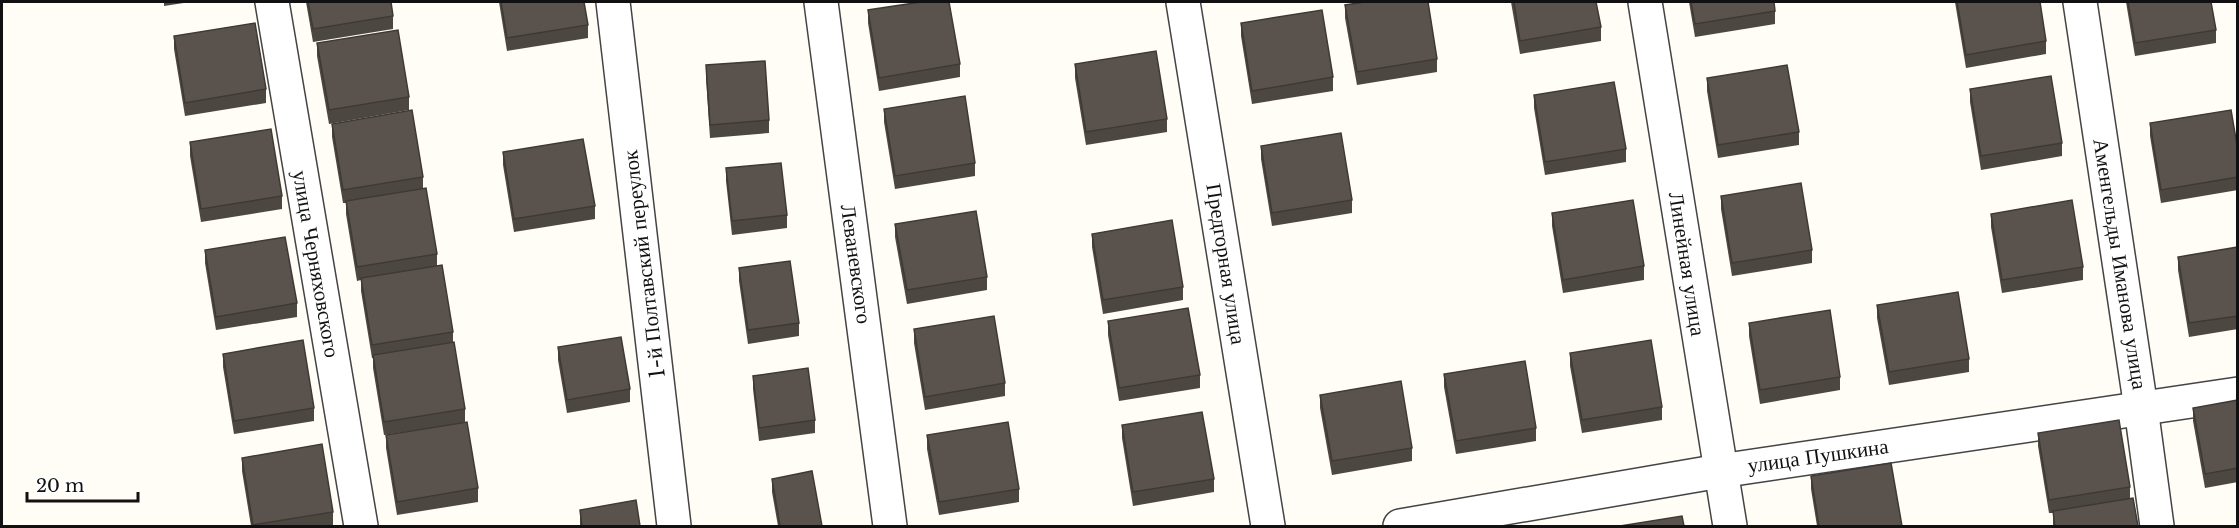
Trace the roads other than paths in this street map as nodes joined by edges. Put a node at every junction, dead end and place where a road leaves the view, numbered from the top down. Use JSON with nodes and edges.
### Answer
{"nodes":[{"id":1,"x":272,"y":2,"type":"edge"},
{"id":2,"x":613,"y":2,"type":"edge"},
{"id":3,"x":821,"y":2,"type":"edge"},
{"id":4,"x":1183,"y":2,"type":"edge"},
{"id":5,"x":1645,"y":2,"type":"edge"},
{"id":6,"x":2080,"y":2,"type":"edge"},
{"id":7,"x":2238,"y":394,"type":"edge"},
{"id":8,"x":2141,"y":408,"type":"junction"},
{"id":9,"x":1720,"y":471,"type":"junction"},
{"id":10,"x":361,"y":526,"type":"edge"},
{"id":11,"x":674,"y":526,"type":"edge"},
{"id":12,"x":890,"y":526,"type":"edge"},
{"id":13,"x":1268,"y":526,"type":"edge"},
{"id":14,"x":1400,"y":526,"type":"edge"},
{"id":15,"x":1730,"y":526,"type":"edge"},
{"id":16,"x":2157,"y":526,"type":"edge"}],
"edges":[{"from":1,"to":10,"type":"street","name":"улица Черняховского"},
{"from":2,"to":11,"type":"street","name":"1-й Полтавский переулок"},
{"from":3,"to":12,"type":"street","name":"Леваневского"},
{"from":4,"to":13,"type":"street","name":"Предгорная улица"},
{"from":5,"to":9,"type":"street","name":"Линейная улица"},
{"from":6,"to":8,"type":"street","name":"Аменгельды Иманова улица"},
{"from":7,"to":8,"type":"street","name":"улица Пушкина"},
{"from":8,"to":9,"type":"street","name":"улица Пушкина"},
{"from":8,"to":16,"type":"street","name":"Аменгельды Иманова улица"},
{"from":9,"to":14,"type":"street","name":"улица Пушкина"},
{"from":9,"to":15,"type":"street","name":"Линейная улица"}]}
